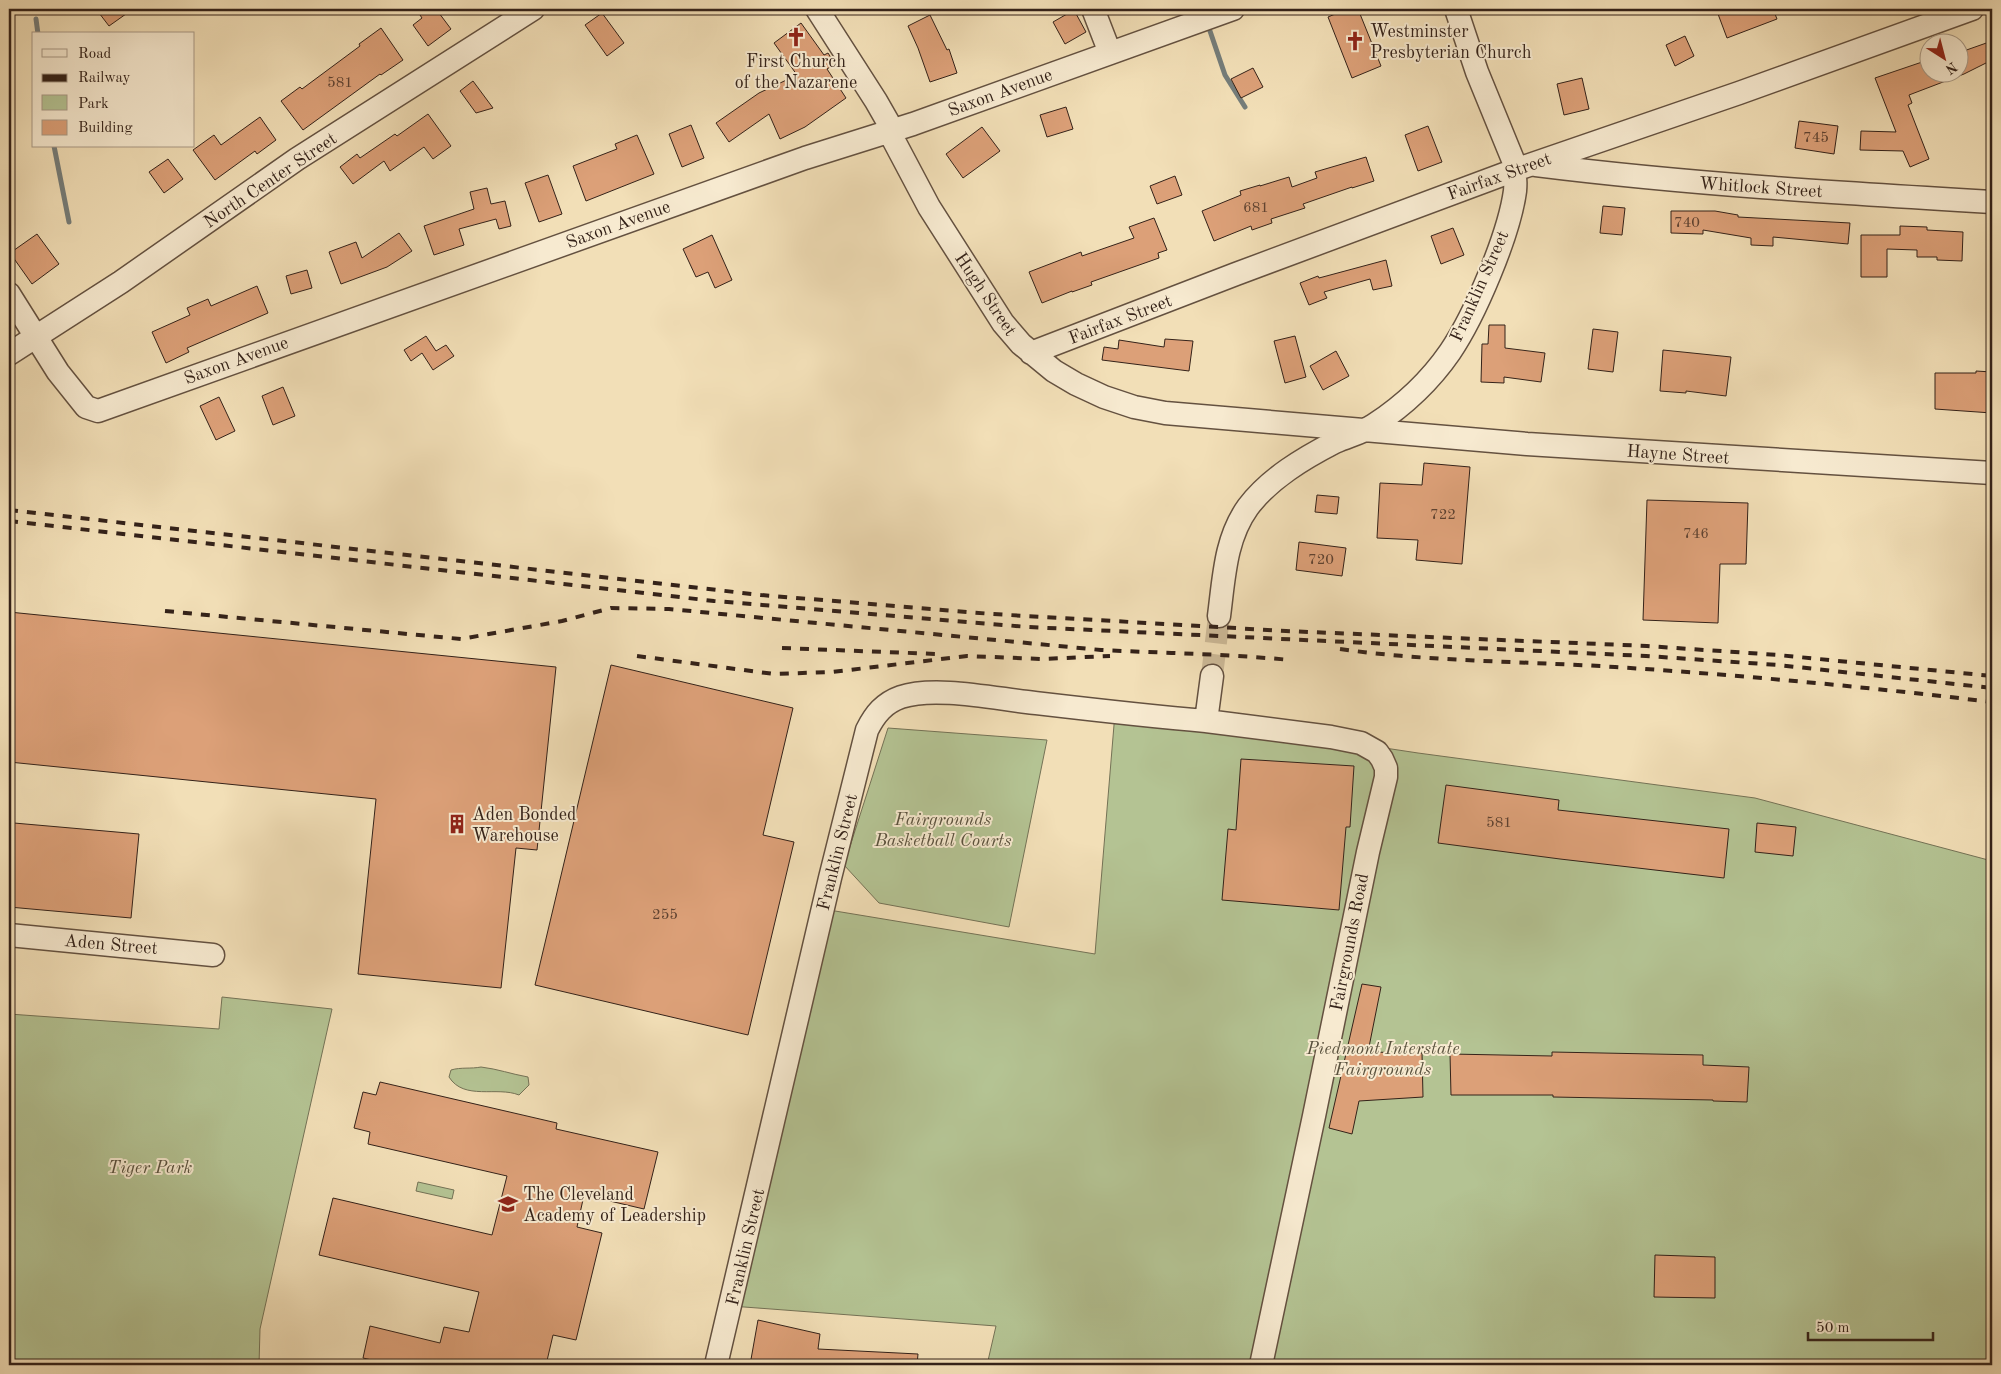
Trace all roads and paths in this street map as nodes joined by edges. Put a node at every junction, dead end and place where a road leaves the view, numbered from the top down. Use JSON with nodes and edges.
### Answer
{"nodes":[{"id":1,"x":533,"y":9,"type":"edge"},
{"id":2,"x":817,"y":9,"type":"edge"},
{"id":3,"x":1093,"y":9,"type":"edge"},
{"id":4,"x":1233,"y":9,"type":"edge"},
{"id":5,"x":1456,"y":9,"type":"edge"},
{"id":6,"x":1972,"y":9,"type":"edge"},
{"id":7,"x":1110,"y":53,"type":"junction"},
{"id":8,"x":890,"y":131,"type":"junction"},
{"id":9,"x":1523,"y":167,"type":"junction"},
{"id":10,"x":1992,"y":202,"type":"edge"},
{"id":11,"x":9,"y":294,"type":"edge"},
{"id":12,"x":35,"y":337,"type":"junction"},
{"id":13,"x":1031,"y":353,"type":"junction"},
{"id":14,"x":9,"y":354,"type":"edge"},
{"id":15,"x":1363,"y":431,"type":"junction"},
{"id":16,"x":1992,"y":473,"type":"edge"},
{"id":17,"x":1219,"y":616,"type":"tunnel mouth"},
{"id":18,"x":1212,"y":676,"type":"tunnel mouth"},
{"id":19,"x":1206,"y":721,"type":"junction"},
{"id":20,"x":9,"y":935,"type":"edge"},
{"id":21,"x":213,"y":955,"type":"dead end"},
{"id":22,"x":716,"y":1365,"type":"edge"},
{"id":23,"x":1261,"y":1365,"type":"edge"}],
"edges":[{"from":1,"to":12,"type":"street","name":"North Center Street"},
{"from":2,"to":8,"type":"street","name":"Hugh Street"},
{"from":3,"to":7,"type":"street"},
{"from":4,"to":7,"type":"street","name":"Saxon Avenue"},
{"from":5,"to":9,"type":"street","name":"Franklin Street"},
{"from":6,"to":9,"type":"street","name":"Fairfax Street"},
{"from":7,"to":8,"type":"street","name":"Saxon Avenue"},
{"from":8,"to":12,"type":"street","name":"Saxon Avenue"},
{"from":8,"to":13,"type":"street","name":"Hugh Street"},
{"from":9,"to":10,"type":"street","name":"Whitlock Street"},
{"from":9,"to":13,"type":"street","name":"Fairfax Street"},
{"from":9,"to":15,"type":"street","name":"Franklin Street"},
{"from":11,"to":12,"type":"street","name":"Saxon Avenue"},
{"from":12,"to":14,"type":"street","name":"North Center Street"},
{"from":13,"to":15,"type":"street","name":"Hugh Street"},
{"from":15,"to":16,"type":"street","name":"Hayne Street"},
{"from":15,"to":17,"type":"street","name":"Franklin Street"},
{"from":18,"to":19,"type":"street"},
{"from":19,"to":22,"type":"street","name":"Franklin Street"},
{"from":19,"to":23,"type":"street","name":"Fairgrounds Road"},
{"from":20,"to":21,"type":"street","name":"Aden Street"}]}
